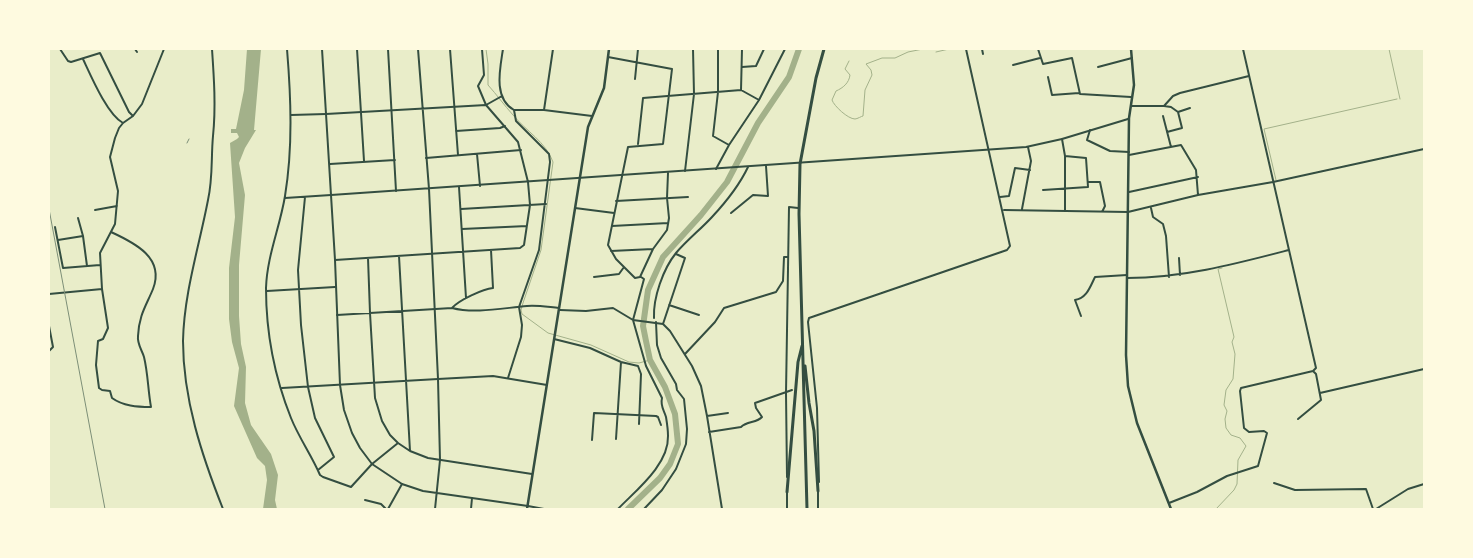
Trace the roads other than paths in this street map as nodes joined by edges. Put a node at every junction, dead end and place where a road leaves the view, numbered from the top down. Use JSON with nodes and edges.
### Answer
{"nodes":[{"id":1,"x":60,"y":49,"type":"edge"},
{"id":2,"x":136,"y":49,"type":"edge"},
{"id":3,"x":164,"y":49,"type":"edge"},
{"id":4,"x":212,"y":49,"type":"edge"},
{"id":5,"x":287,"y":49,"type":"edge"},
{"id":6,"x":322,"y":49,"type":"edge"},
{"id":7,"x":357,"y":49,"type":"edge"},
{"id":8,"x":388,"y":49,"type":"edge"},
{"id":9,"x":418,"y":49,"type":"edge"},
{"id":10,"x":450,"y":49,"type":"edge"},
{"id":11,"x":482,"y":49,"type":"edge"},
{"id":12,"x":503,"y":49,"type":"edge"},
{"id":13,"x":553,"y":49,"type":"edge"},
{"id":14,"x":609,"y":49,"type":"edge"},
{"id":15,"x":638,"y":49,"type":"edge"},
{"id":16,"x":693,"y":49,"type":"edge"},
{"id":17,"x":718,"y":49,"type":"edge"},
{"id":18,"x":742,"y":49,"type":"edge"},
{"id":19,"x":764,"y":49,"type":"edge"},
{"id":20,"x":785,"y":49,"type":"edge"},
{"id":21,"x":824,"y":49,"type":"edge"},
{"id":22,"x":966,"y":49,"type":"edge"},
{"id":23,"x":982,"y":49,"type":"edge"},
{"id":24,"x":1038,"y":49,"type":"edge"},
{"id":25,"x":1131,"y":49,"type":"edge"},
{"id":26,"x":1243,"y":49,"type":"edge"},
{"id":27,"x":137,"y":52,"type":"dead end"},
{"id":28,"x":983,"y":54,"type":"dead end"},
{"id":29,"x":608,"y":57,"type":"junction"},
{"id":30,"x":1040,"y":58,"type":"junction"},
{"id":31,"x":1132,"y":58,"type":"junction"},
{"id":32,"x":83,"y":59,"type":"junction"},
{"id":33,"x":637,"y":61,"type":"junction"},
{"id":34,"x":1013,"y":65,"type":"dead end"},
{"id":35,"x":742,"y":67,"type":"junction"},
{"id":36,"x":1098,"y":67,"type":"dead end"},
{"id":37,"x":1249,"y":76,"type":"junction"},
{"id":38,"x":1048,"y":77,"type":"dead end"},
{"id":39,"x":635,"y":79,"type":"dead end"},
{"id":40,"x":741,"y":90,"type":"junction"},
{"id":41,"x":718,"y":92,"type":"junction"},
{"id":42,"x":1080,"y":93,"type":"junction"},
{"id":43,"x":694,"y":94,"type":"junction"},
{"id":44,"x":502,"y":96,"type":"junction"},
{"id":45,"x":668,"y":96,"type":"junction"},
{"id":46,"x":1132,"y":97,"type":"junction"},
{"id":47,"x":758,"y":100,"type":"junction"},
{"id":48,"x":455,"y":106,"type":"junction"},
{"id":49,"x":486,"y":106,"type":"junction"},
{"id":50,"x":1132,"y":106,"type":"junction"},
{"id":51,"x":1164,"y":106,"type":"junction"},
{"id":52,"x":422,"y":108,"type":"junction"},
{"id":53,"x":1190,"y":108,"type":"dead end"},
{"id":54,"x":392,"y":110,"type":"junction"},
{"id":55,"x":514,"y":110,"type":"junction"},
{"id":56,"x":544,"y":110,"type":"junction"},
{"id":57,"x":360,"y":112,"type":"junction"},
{"id":58,"x":1178,"y":112,"type":"junction"},
{"id":59,"x":326,"y":114,"type":"junction"},
{"id":60,"x":133,"y":116,"type":"junction"},
{"id":61,"x":291,"y":116,"type":"junction"},
{"id":62,"x":592,"y":116,"type":"junction"},
{"id":63,"x":1163,"y":116,"type":"dead end"},
{"id":64,"x":1129,"y":118,"type":"junction"},
{"id":65,"x":123,"y":123,"type":"junction"},
{"id":66,"x":505,"y":126,"type":"junction"},
{"id":67,"x":1090,"y":130,"type":"junction"},
{"id":68,"x":456,"y":131,"type":"junction"},
{"id":69,"x":1167,"y":132,"type":"junction"},
{"id":70,"x":1062,"y":139,"type":"junction"},
{"id":71,"x":638,"y":145,"type":"junction"},
{"id":72,"x":729,"y":145,"type":"junction"},
{"id":73,"x":1028,"y":147,"type":"junction"},
{"id":74,"x":1171,"y":147,"type":"junction"},
{"id":75,"x":1424,"y":149,"type":"edge"},
{"id":76,"x":521,"y":150,"type":"junction"},
{"id":77,"x":989,"y":150,"type":"junction"},
{"id":78,"x":477,"y":154,"type":"junction"},
{"id":79,"x":1129,"y":154,"type":"junction"},
{"id":80,"x":458,"y":155,"type":"junction"},
{"id":81,"x":1065,"y":156,"type":"junction"},
{"id":82,"x":426,"y":158,"type":"junction"},
{"id":83,"x":394,"y":160,"type":"junction"},
{"id":84,"x":364,"y":161,"type":"junction"},
{"id":85,"x":329,"y":164,"type":"junction"},
{"id":86,"x":800,"y":164,"type":"junction"},
{"id":87,"x":766,"y":166,"type":"junction"},
{"id":88,"x":747,"y":167,"type":"junction"},
{"id":89,"x":716,"y":169,"type":"junction"},
{"id":90,"x":1030,"y":170,"type":"junction"},
{"id":91,"x":685,"y":171,"type":"junction"},
{"id":92,"x":668,"y":172,"type":"junction"},
{"id":93,"x":621,"y":175,"type":"junction"},
{"id":94,"x":1198,"y":177,"type":"junction"},
{"id":95,"x":579,"y":178,"type":"junction"},
{"id":96,"x":547,"y":181,"type":"junction"},
{"id":97,"x":528,"y":182,"type":"junction"},
{"id":98,"x":1088,"y":182,"type":"junction"},
{"id":99,"x":1274,"y":182,"type":"junction"},
{"id":100,"x":480,"y":186,"type":"junction"},
{"id":101,"x":459,"y":187,"type":"junction"},
{"id":102,"x":428,"y":189,"type":"junction"},
{"id":103,"x":1065,"y":189,"type":"junction"},
{"id":104,"x":1043,"y":190,"type":"dead end"},
{"id":105,"x":396,"y":191,"type":"junction"},
{"id":106,"x":1128,"y":192,"type":"junction"},
{"id":107,"x":331,"y":195,"type":"junction"},
{"id":108,"x":1198,"y":195,"type":"junction"},
{"id":109,"x":305,"y":196,"type":"junction"},
{"id":110,"x":688,"y":197,"type":"dead end"},
{"id":111,"x":1000,"y":197,"type":"junction"},
{"id":112,"x":285,"y":198,"type":"junction"},
{"id":113,"x":668,"y":198,"type":"junction"},
{"id":114,"x":616,"y":202,"type":"junction"},
{"id":115,"x":546,"y":204,"type":"junction"},
{"id":116,"x":530,"y":205,"type":"junction"},
{"id":117,"x":116,"y":206,"type":"junction"},
{"id":118,"x":1150,"y":207,"type":"junction"},
{"id":119,"x":575,"y":208,"type":"junction"},
{"id":120,"x":799,"y":208,"type":"junction"},
{"id":121,"x":460,"y":209,"type":"junction"},
{"id":122,"x":1022,"y":209,"type":"junction"},
{"id":123,"x":95,"y":210,"type":"dead end"},
{"id":124,"x":1003,"y":211,"type":"junction"},
{"id":125,"x":1065,"y":211,"type":"junction"},
{"id":126,"x":1102,"y":212,"type":"junction"},
{"id":127,"x":1128,"y":212,"type":"junction"},
{"id":128,"x":614,"y":213,"type":"junction"},
{"id":129,"x":730,"y":213,"type":"dead end"},
{"id":130,"x":78,"y":218,"type":"dead end"},
{"id":131,"x":668,"y":223,"type":"junction"},
{"id":132,"x":527,"y":226,"type":"junction"},
{"id":133,"x":612,"y":226,"type":"junction"},
{"id":134,"x":56,"y":227,"type":"dead end"},
{"id":135,"x":462,"y":229,"type":"junction"},
{"id":136,"x":111,"y":232,"type":"junction"},
{"id":137,"x":82,"y":236,"type":"junction"},
{"id":138,"x":58,"y":240,"type":"junction"},
{"id":139,"x":654,"y":249,"type":"junction"},
{"id":140,"x":491,"y":250,"type":"junction"},
{"id":141,"x":1289,"y":250,"type":"junction"},
{"id":142,"x":611,"y":251,"type":"junction"},
{"id":143,"x":463,"y":252,"type":"junction"},
{"id":144,"x":432,"y":254,"type":"junction"},
{"id":145,"x":675,"y":254,"type":"junction"},
{"id":146,"x":399,"y":256,"type":"junction"},
{"id":147,"x":789,"y":257,"type":"junction"},
{"id":148,"x":368,"y":258,"type":"junction"},
{"id":149,"x":1179,"y":258,"type":"dead end"},
{"id":150,"x":335,"y":260,"type":"junction"},
{"id":151,"x":100,"y":265,"type":"junction"},
{"id":152,"x":87,"y":266,"type":"junction"},
{"id":153,"x":624,"y":268,"type":"junction"},
{"id":154,"x":1180,"y":275,"type":"junction"},
{"id":155,"x":640,"y":276,"type":"junction"},
{"id":156,"x":594,"y":277,"type":"dead end"},
{"id":157,"x":1127,"y":277,"type":"junction"},
{"id":158,"x":1169,"y":277,"type":"junction"},
{"id":159,"x":335,"y":287,"type":"junction"},
{"id":160,"x":102,"y":289,"type":"junction"},
{"id":161,"x":299,"y":290,"type":"junction"},
{"id":162,"x":266,"y":291,"type":"junction"},
{"id":163,"x":49,"y":294,"type":"edge"},
{"id":164,"x":466,"y":298,"type":"junction"},
{"id":165,"x":669,"y":305,"type":"junction"},
{"id":166,"x":520,"y":307,"type":"junction"},
{"id":167,"x":452,"y":308,"type":"junction"},
{"id":168,"x":559,"y":309,"type":"junction"},
{"id":169,"x":435,"y":310,"type":"junction"},
{"id":170,"x":402,"y":312,"type":"junction"},
{"id":171,"x":370,"y":313,"type":"junction"},
{"id":172,"x":337,"y":315,"type":"junction"},
{"id":173,"x":699,"y":315,"type":"dead end"},
{"id":174,"x":1081,"y":316,"type":"dead end"},
{"id":175,"x":654,"y":318,"type":"dead end"},
{"id":176,"x":633,"y":320,"type":"junction"},
{"id":177,"x":654,"y":322,"type":"junction"},
{"id":178,"x":663,"y":324,"type":"junction"},
{"id":179,"x":49,"y":326,"type":"edge"},
{"id":180,"x":554,"y":339,"type":"junction"},
{"id":181,"x":803,"y":341,"type":"junction"},
{"id":182,"x":49,"y":351,"type":"edge"},
{"id":183,"x":685,"y":354,"type":"junction"},
{"id":184,"x":621,"y":362,"type":"junction"},
{"id":185,"x":1424,"y":369,"type":"edge"},
{"id":186,"x":1313,"y":371,"type":"junction"},
{"id":187,"x":508,"y":378,"type":"junction"},
{"id":188,"x":438,"y":380,"type":"junction"},
{"id":189,"x":406,"y":381,"type":"junction"},
{"id":190,"x":374,"y":383,"type":"junction"},
{"id":191,"x":815,"y":383,"type":"junction"},
{"id":192,"x":811,"y":384,"type":"dead end"},
{"id":193,"x":340,"y":385,"type":"junction"},
{"id":194,"x":547,"y":385,"type":"junction"},
{"id":195,"x":308,"y":386,"type":"junction"},
{"id":196,"x":282,"y":388,"type":"junction"},
{"id":197,"x":792,"y":390,"type":"dead end"},
{"id":198,"x":786,"y":393,"type":"junction"},
{"id":199,"x":1320,"y":393,"type":"junction"},
{"id":200,"x":728,"y":413,"type":"dead end"},
{"id":201,"x":618,"y":414,"type":"junction"},
{"id":202,"x":640,"y":415,"type":"junction"},
{"id":203,"x":707,"y":416,"type":"junction"},
{"id":204,"x":1298,"y":419,"type":"dead end"},
{"id":205,"x":639,"y":424,"type":"dead end"},
{"id":206,"x":661,"y":425,"type":"dead end"},
{"id":207,"x":709,"y":432,"type":"junction"},
{"id":208,"x":616,"y":439,"type":"dead end"},
{"id":209,"x":592,"y":440,"type":"dead end"},
{"id":210,"x":398,"y":443,"type":"junction"},
{"id":211,"x":410,"y":451,"type":"junction"},
{"id":212,"x":440,"y":460,"type":"junction"},
{"id":213,"x":372,"y":464,"type":"junction"},
{"id":214,"x":318,"y":470,"type":"junction"},
{"id":215,"x":533,"y":474,"type":"junction"},
{"id":216,"x":1274,"y":483,"type":"dead end"},
{"id":217,"x":402,"y":484,"type":"junction"},
{"id":218,"x":1424,"y":484,"type":"edge"},
{"id":219,"x":818,"y":491,"type":"junction"},
{"id":220,"x":787,"y":492,"type":"junction"},
{"id":221,"x":437,"y":493,"type":"junction"},
{"id":222,"x":472,"y":498,"type":"junction"},
{"id":223,"x":366,"y":500,"type":"dead end"},
{"id":224,"x":1169,"y":503,"type":"junction"},
{"id":225,"x":528,"y":508,"type":"edge"},
{"id":226,"x":223,"y":509,"type":"edge"},
{"id":227,"x":387,"y":509,"type":"edge"},
{"id":228,"x":435,"y":509,"type":"edge"},
{"id":229,"x":471,"y":509,"type":"edge"},
{"id":230,"x":544,"y":509,"type":"edge"},
{"id":231,"x":618,"y":509,"type":"edge"},
{"id":232,"x":644,"y":509,"type":"edge"},
{"id":233,"x":722,"y":509,"type":"edge"},
{"id":234,"x":788,"y":509,"type":"edge"},
{"id":235,"x":807,"y":509,"type":"edge"},
{"id":236,"x":818,"y":509,"type":"edge"},
{"id":237,"x":1171,"y":509,"type":"edge"},
{"id":238,"x":1375,"y":509,"type":"edge"}],
"edges":[{"from":1,"to":32,"type":"street"},
{"from":2,"to":27,"type":"street"},
{"from":3,"to":60,"type":"street"},
{"from":4,"to":226,"type":"street"},
{"from":5,"to":61,"type":"street"},
{"from":6,"to":59,"type":"street"},
{"from":7,"to":57,"type":"street"},
{"from":8,"to":54,"type":"street"},
{"from":9,"to":52,"type":"street"},
{"from":10,"to":48,"type":"street"},
{"from":11,"to":49,"type":"street"},
{"from":12,"to":44,"type":"street"},
{"from":13,"to":56,"type":"street"},
{"from":14,"to":29,"type":"main road"},
{"from":15,"to":33,"type":"street"},
{"from":16,"to":43,"type":"street"},
{"from":17,"to":41,"type":"street"},
{"from":18,"to":35,"type":"street"},
{"from":19,"to":35,"type":"street"},
{"from":20,"to":47,"type":"street"},
{"from":21,"to":86,"type":"highway"},
{"from":22,"to":77,"type":"street"},
{"from":23,"to":28,"type":"street"},
{"from":24,"to":30,"type":"street"},
{"from":25,"to":31,"type":"main road"},
{"from":26,"to":37,"type":"street"},
{"from":29,"to":33,"type":"street"},
{"from":29,"to":62,"type":"main road"},
{"from":30,"to":34,"type":"street"},
{"from":30,"to":42,"type":"street"},
{"from":31,"to":36,"type":"street"},
{"from":31,"to":46,"type":"main road"},
{"from":32,"to":60,"type":"street"},
{"from":32,"to":65,"type":"street"},
{"from":33,"to":39,"type":"street"},
{"from":33,"to":45,"type":"street"},
{"from":35,"to":40,"type":"street"},
{"from":37,"to":51,"type":"street"},
{"from":37,"to":99,"type":"street"},
{"from":38,"to":42,"type":"street"},
{"from":40,"to":41,"type":"street"},
{"from":40,"to":47,"type":"street"},
{"from":41,"to":43,"type":"street"},
{"from":41,"to":72,"type":"street"},
{"from":42,"to":46,"type":"street"},
{"from":43,"to":45,"type":"street"},
{"from":43,"to":91,"type":"street"},
{"from":44,"to":49,"type":"street"},
{"from":44,"to":55,"type":"street"},
{"from":45,"to":71,"type":"street"},
{"from":45,"to":71,"type":"street"},
{"from":46,"to":50,"type":"main road"},
{"from":47,"to":72,"type":"street"},
{"from":48,"to":49,"type":"street"},
{"from":48,"to":52,"type":"street"},
{"from":48,"to":68,"type":"street"},
{"from":49,"to":66,"type":"street"},
{"from":50,"to":51,"type":"street"},
{"from":50,"to":64,"type":"main road"},
{"from":51,"to":58,"type":"street"},
{"from":52,"to":54,"type":"street"},
{"from":52,"to":82,"type":"street"},
{"from":53,"to":58,"type":"street"},
{"from":54,"to":57,"type":"street"},
{"from":54,"to":83,"type":"street"},
{"from":55,"to":56,"type":"street"},
{"from":55,"to":96,"type":"street"},
{"from":56,"to":62,"type":"street"},
{"from":57,"to":59,"type":"street"},
{"from":57,"to":84,"type":"street"},
{"from":58,"to":69,"type":"street"},
{"from":59,"to":61,"type":"street"},
{"from":59,"to":85,"type":"street"},
{"from":60,"to":65,"type":"street"},
{"from":61,"to":112,"type":"street"},
{"from":62,"to":95,"type":"main road"},
{"from":63,"to":69,"type":"street"},
{"from":64,"to":67,"type":"street"},
{"from":64,"to":79,"type":"main road"},
{"from":65,"to":117,"type":"street"},
{"from":66,"to":68,"type":"street"},
{"from":66,"to":76,"type":"street"},
{"from":67,"to":70,"type":"street"},
{"from":67,"to":79,"type":"street"},
{"from":68,"to":80,"type":"street"},
{"from":69,"to":74,"type":"street"},
{"from":70,"to":73,"type":"street"},
{"from":70,"to":81,"type":"street"},
{"from":71,"to":93,"type":"street"},
{"from":72,"to":89,"type":"street"},
{"from":73,"to":77,"type":"street"},
{"from":73,"to":90,"type":"street"},
{"from":74,"to":79,"type":"street"},
{"from":74,"to":94,"type":"street"},
{"from":75,"to":99,"type":"street"},
{"from":76,"to":78,"type":"street"},
{"from":76,"to":97,"type":"street"},
{"from":77,"to":86,"type":"street"},
{"from":77,"to":111,"type":"street"},
{"from":78,"to":80,"type":"street"},
{"from":78,"to":100,"type":"street"},
{"from":79,"to":106,"type":"main road"},
{"from":80,"to":82,"type":"street"},
{"from":81,"to":98,"type":"street"},
{"from":81,"to":103,"type":"street"},
{"from":82,"to":102,"type":"street"},
{"from":83,"to":84,"type":"street"},
{"from":83,"to":105,"type":"street"},
{"from":84,"to":85,"type":"street"},
{"from":85,"to":107,"type":"street"},
{"from":86,"to":87,"type":"street"},
{"from":86,"to":120,"type":"highway"},
{"from":87,"to":88,"type":"street"},
{"from":87,"to":129,"type":"street"},
{"from":88,"to":89,"type":"street"},
{"from":88,"to":145,"type":"street"},
{"from":89,"to":91,"type":"street"},
{"from":90,"to":111,"type":"street"},
{"from":90,"to":122,"type":"street"},
{"from":91,"to":92,"type":"street"},
{"from":92,"to":93,"type":"street"},
{"from":92,"to":113,"type":"street"},
{"from":93,"to":95,"type":"street"},
{"from":93,"to":114,"type":"street"},
{"from":94,"to":106,"type":"street"},
{"from":94,"to":108,"type":"street"},
{"from":95,"to":96,"type":"street"},
{"from":95,"to":119,"type":"main road"},
{"from":96,"to":97,"type":"street"},
{"from":96,"to":115,"type":"street"},
{"from":97,"to":100,"type":"street"},
{"from":97,"to":116,"type":"street"},
{"from":98,"to":103,"type":"street"},
{"from":98,"to":126,"type":"street"},
{"from":99,"to":108,"type":"street"},
{"from":99,"to":141,"type":"street"},
{"from":100,"to":101,"type":"street"},
{"from":101,"to":102,"type":"street"},
{"from":101,"to":121,"type":"street"},
{"from":102,"to":105,"type":"street"},
{"from":102,"to":144,"type":"street"},
{"from":103,"to":104,"type":"street"},
{"from":103,"to":125,"type":"street"},
{"from":105,"to":107,"type":"street"},
{"from":106,"to":127,"type":"main road"},
{"from":107,"to":109,"type":"street"},
{"from":107,"to":150,"type":"street"},
{"from":108,"to":118,"type":"street"},
{"from":109,"to":112,"type":"street"},
{"from":109,"to":161,"type":"street"},
{"from":110,"to":113,"type":"street"},
{"from":111,"to":124,"type":"street"},
{"from":112,"to":162,"type":"street"},
{"from":113,"to":114,"type":"street"},
{"from":113,"to":131,"type":"street"},
{"from":114,"to":128,"type":"street"},
{"from":115,"to":116,"type":"street"},
{"from":115,"to":166,"type":"street"},
{"from":116,"to":121,"type":"street"},
{"from":116,"to":132,"type":"street"},
{"from":117,"to":123,"type":"street"},
{"from":117,"to":136,"type":"street"},
{"from":118,"to":127,"type":"street"},
{"from":118,"to":158,"type":"street"},
{"from":119,"to":128,"type":"street"},
{"from":119,"to":168,"type":"main road"},
{"from":120,"to":147,"type":"street"},
{"from":120,"to":181,"type":"highway"},
{"from":121,"to":135,"type":"street"},
{"from":122,"to":124,"type":"street"},
{"from":122,"to":125,"type":"street"},
{"from":124,"to":191,"type":"street"},
{"from":125,"to":126,"type":"street"},
{"from":126,"to":127,"type":"street"},
{"from":127,"to":157,"type":"main road"},
{"from":128,"to":133,"type":"street"},
{"from":130,"to":137,"type":"street"},
{"from":131,"to":133,"type":"street"},
{"from":131,"to":139,"type":"street"},
{"from":132,"to":135,"type":"street"},
{"from":132,"to":140,"type":"street"},
{"from":133,"to":142,"type":"street"},
{"from":134,"to":138,"type":"street"},
{"from":135,"to":143,"type":"street"},
{"from":136,"to":151,"type":"street"},
{"from":136,"to":160,"type":"street"},
{"from":137,"to":138,"type":"street"},
{"from":137,"to":152,"type":"street"},
{"from":138,"to":152,"type":"street"},
{"from":139,"to":142,"type":"street"},
{"from":139,"to":155,"type":"street"},
{"from":140,"to":143,"type":"street"},
{"from":140,"to":164,"type":"street"},
{"from":141,"to":154,"type":"street"},
{"from":141,"to":186,"type":"street"},
{"from":142,"to":153,"type":"street"},
{"from":143,"to":144,"type":"street"},
{"from":143,"to":164,"type":"street"},
{"from":144,"to":146,"type":"street"},
{"from":144,"to":169,"type":"street"},
{"from":145,"to":165,"type":"street"},
{"from":145,"to":175,"type":"street"},
{"from":146,"to":148,"type":"street"},
{"from":146,"to":170,"type":"street"},
{"from":147,"to":183,"type":"street"},
{"from":147,"to":198,"type":"street"},
{"from":148,"to":150,"type":"street"},
{"from":148,"to":171,"type":"street"},
{"from":149,"to":154,"type":"street"},
{"from":150,"to":159,"type":"street"},
{"from":151,"to":152,"type":"street"},
{"from":151,"to":160,"type":"street"},
{"from":153,"to":155,"type":"street"},
{"from":153,"to":156,"type":"street"},
{"from":154,"to":158,"type":"street"},
{"from":155,"to":176,"type":"street"},
{"from":157,"to":158,"type":"street"},
{"from":157,"to":174,"type":"street"},
{"from":157,"to":224,"type":"main road"},
{"from":159,"to":161,"type":"street"},
{"from":159,"to":172,"type":"street"},
{"from":160,"to":163,"type":"street"},
{"from":161,"to":162,"type":"street"},
{"from":161,"to":195,"type":"street"},
{"from":162,"to":196,"type":"street"},
{"from":164,"to":167,"type":"street"},
{"from":165,"to":173,"type":"street"},
{"from":165,"to":178,"type":"street"},
{"from":166,"to":167,"type":"street"},
{"from":166,"to":168,"type":"street"},
{"from":166,"to":187,"type":"street"},
{"from":167,"to":169,"type":"street"},
{"from":168,"to":176,"type":"street"},
{"from":168,"to":180,"type":"main road"},
{"from":169,"to":170,"type":"street"},
{"from":169,"to":188,"type":"street"},
{"from":170,"to":171,"type":"street"},
{"from":170,"to":189,"type":"street"},
{"from":171,"to":172,"type":"street"},
{"from":171,"to":190,"type":"street"},
{"from":172,"to":193,"type":"street"},
{"from":176,"to":177,"type":"street"},
{"from":176,"to":231,"type":"street"},
{"from":177,"to":178,"type":"street"},
{"from":177,"to":232,"type":"street"},
{"from":178,"to":183,"type":"street"},
{"from":179,"to":182,"type":"street"},
{"from":180,"to":184,"type":"street"},
{"from":180,"to":194,"type":"main road"},
{"from":181,"to":219,"type":"highway"},
{"from":181,"to":220,"type":"highway"},
{"from":181,"to":235,"type":"highway"},
{"from":183,"to":203,"type":"street"},
{"from":184,"to":201,"type":"street"},
{"from":184,"to":202,"type":"street"},
{"from":185,"to":199,"type":"street"},
{"from":186,"to":199,"type":"street"},
{"from":186,"to":224,"type":"street"},
{"from":187,"to":188,"type":"street"},
{"from":187,"to":194,"type":"street"},
{"from":188,"to":189,"type":"street"},
{"from":188,"to":212,"type":"street"},
{"from":189,"to":190,"type":"street"},
{"from":189,"to":211,"type":"street"},
{"from":190,"to":193,"type":"street"},
{"from":190,"to":210,"type":"street"},
{"from":191,"to":192,"type":"street"},
{"from":191,"to":219,"type":"street"},
{"from":193,"to":195,"type":"street"},
{"from":193,"to":213,"type":"street"},
{"from":194,"to":215,"type":"main road"},
{"from":195,"to":196,"type":"street"},
{"from":195,"to":214,"type":"street"},
{"from":196,"to":214,"type":"street"},
{"from":197,"to":198,"type":"street"},
{"from":198,"to":207,"type":"street"},
{"from":198,"to":220,"type":"street"},
{"from":199,"to":204,"type":"street"},
{"from":200,"to":203,"type":"street"},
{"from":201,"to":202,"type":"street"},
{"from":201,"to":208,"type":"street"},
{"from":201,"to":209,"type":"street"},
{"from":202,"to":205,"type":"street"},
{"from":202,"to":206,"type":"street"},
{"from":203,"to":207,"type":"street"},
{"from":207,"to":233,"type":"street"},
{"from":210,"to":211,"type":"street"},
{"from":210,"to":213,"type":"street"},
{"from":211,"to":212,"type":"street"},
{"from":212,"to":215,"type":"street"},
{"from":212,"to":221,"type":"street"},
{"from":213,"to":214,"type":"street"},
{"from":213,"to":217,"type":"street"},
{"from":215,"to":225,"type":"main road"},
{"from":216,"to":238,"type":"street"},
{"from":217,"to":221,"type":"street"},
{"from":217,"to":227,"type":"street"},
{"from":218,"to":238,"type":"street"},
{"from":219,"to":236,"type":"street"},
{"from":220,"to":234,"type":"street"},
{"from":221,"to":222,"type":"street"},
{"from":221,"to":228,"type":"street"},
{"from":222,"to":225,"type":"street"},
{"from":222,"to":229,"type":"street"},
{"from":223,"to":227,"type":"street"},
{"from":224,"to":237,"type":"main road"},
{"from":225,"to":230,"type":"street"}]}
